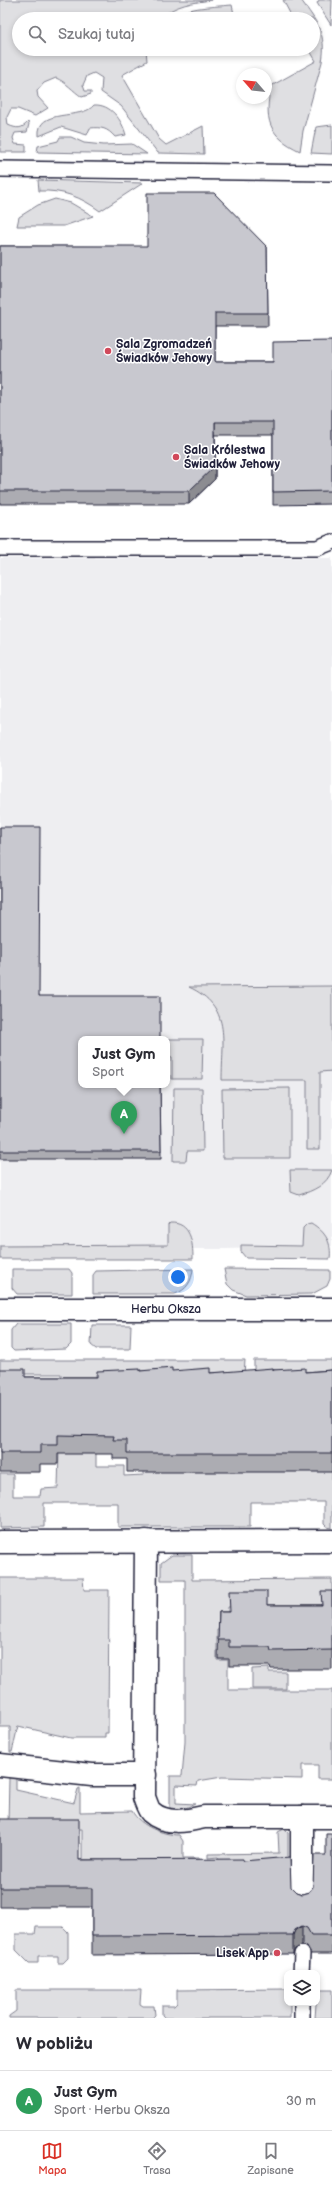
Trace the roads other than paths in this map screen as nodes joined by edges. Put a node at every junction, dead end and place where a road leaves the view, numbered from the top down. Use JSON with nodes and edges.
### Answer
{"nodes":[{"id":1,"x":1,"y":168,"type":"edge"},
{"id":2,"x":332,"y":172,"type":"edge"},
{"id":3,"x":332,"y":542,"type":"edge"},
{"id":4,"x":0,"y":548,"type":"edge"},
{"id":5,"x":0,"y":1309,"type":"edge"},
{"id":6,"x":332,"y":1309,"type":"edge"},
{"id":7,"x":332,"y":1541,"type":"edge"},
{"id":8,"x":0,"y":1542,"type":"edge"},
{"id":9,"x":146,"y":1542,"type":"junction"},
{"id":10,"x":0,"y":1765,"type":"edge"},
{"id":11,"x":145,"y":1775,"type":"junction"},
{"id":12,"x":302,"y":1817,"type":"junction"},
{"id":13,"x":332,"y":1817,"type":"edge"},
{"id":14,"x":302,"y":1900,"type":"edge"},
{"id":15,"x":302,"y":1954,"type":"dead end"},
{"id":16,"x":301,"y":1970,"type":"edge"},
{"id":17,"x":302,"y":2006,"type":"edge"},
{"id":18,"x":302,"y":2018,"type":"edge"}],
"edges":[{"from":1,"to":2,"type":"lane"},
{"from":3,"to":4,"type":"lane"},
{"from":5,"to":6,"type":"street","name":"Herbu Oksza"},
{"from":7,"to":9,"type":"street"},
{"from":8,"to":9,"type":"street"},
{"from":9,"to":11,"type":"street"},
{"from":10,"to":11,"type":"street"},
{"from":11,"to":12,"type":"street"},
{"from":12,"to":13,"type":"street"},
{"from":12,"to":14,"type":"street"},
{"from":15,"to":16,"type":"lane"},
{"from":17,"to":18,"type":"lane"}]}
